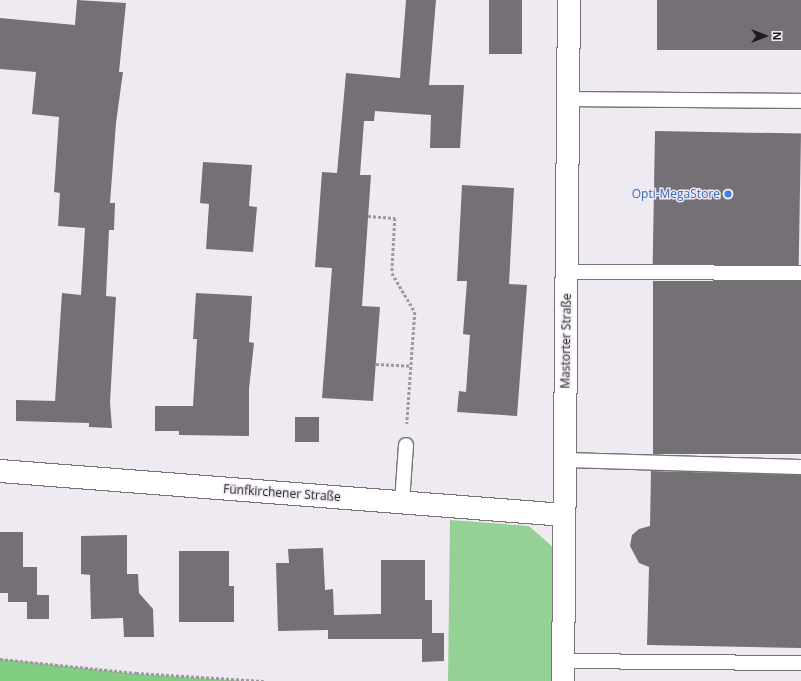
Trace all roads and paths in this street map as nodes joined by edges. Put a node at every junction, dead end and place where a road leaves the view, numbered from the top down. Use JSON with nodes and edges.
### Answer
{"nodes":[{"id":1,"x":569,"y":0,"type":"edge"},
{"id":2,"x":569,"y":99,"type":"junction"},
{"id":3,"x":801,"y":101,"type":"edge"},
{"id":4,"x":368,"y":216,"type":"dead end"},
{"id":5,"x":566,"y":272,"type":"junction"},
{"id":6,"x":801,"y":273,"type":"edge"},
{"id":7,"x":376,"y":364,"type":"dead end"},
{"id":8,"x":411,"y":366,"type":"junction"},
{"id":9,"x":406,"y":445,"type":"joint"},
{"id":10,"x":565,"y":460,"type":"junction"},
{"id":11,"x":801,"y":467,"type":"edge"},
{"id":12,"x":0,"y":471,"type":"edge"},
{"id":13,"x":402,"y":502,"type":"junction"},
{"id":14,"x":564,"y":515,"type":"junction"},
{"id":15,"x":0,"y":659,"type":"edge"},
{"id":16,"x":801,"y":663,"type":"edge"},
{"id":17,"x":563,"y":671,"type":"edge"},
{"id":18,"x":264,"y":681,"type":"edge"}],
"edges":[{"from":1,"to":2,"type":"street","name":"Mastorter Straße"},
{"from":2,"to":3,"type":"lane"},
{"from":2,"to":5,"type":"street","name":"Mastorter Straße"},
{"from":4,"to":8,"type":"path"},
{"from":5,"to":6,"type":"lane"},
{"from":5,"to":10,"type":"street","name":"Mastorter Straße"},
{"from":7,"to":8,"type":"path"},
{"from":8,"to":9,"type":"path"},
{"from":9,"to":13,"type":"lane"},
{"from":10,"to":11,"type":"lane"},
{"from":10,"to":14,"type":"street","name":"Mastorter Straße"},
{"from":12,"to":13,"type":"street","name":"Fünfkirchener Straße"},
{"from":13,"to":14,"type":"street","name":"Fünfkirchener Straße"},
{"from":14,"to":17,"type":"street","name":"Mastorter Straße"},
{"from":15,"to":18,"type":"path"},
{"from":16,"to":17,"type":"lane"}]}
